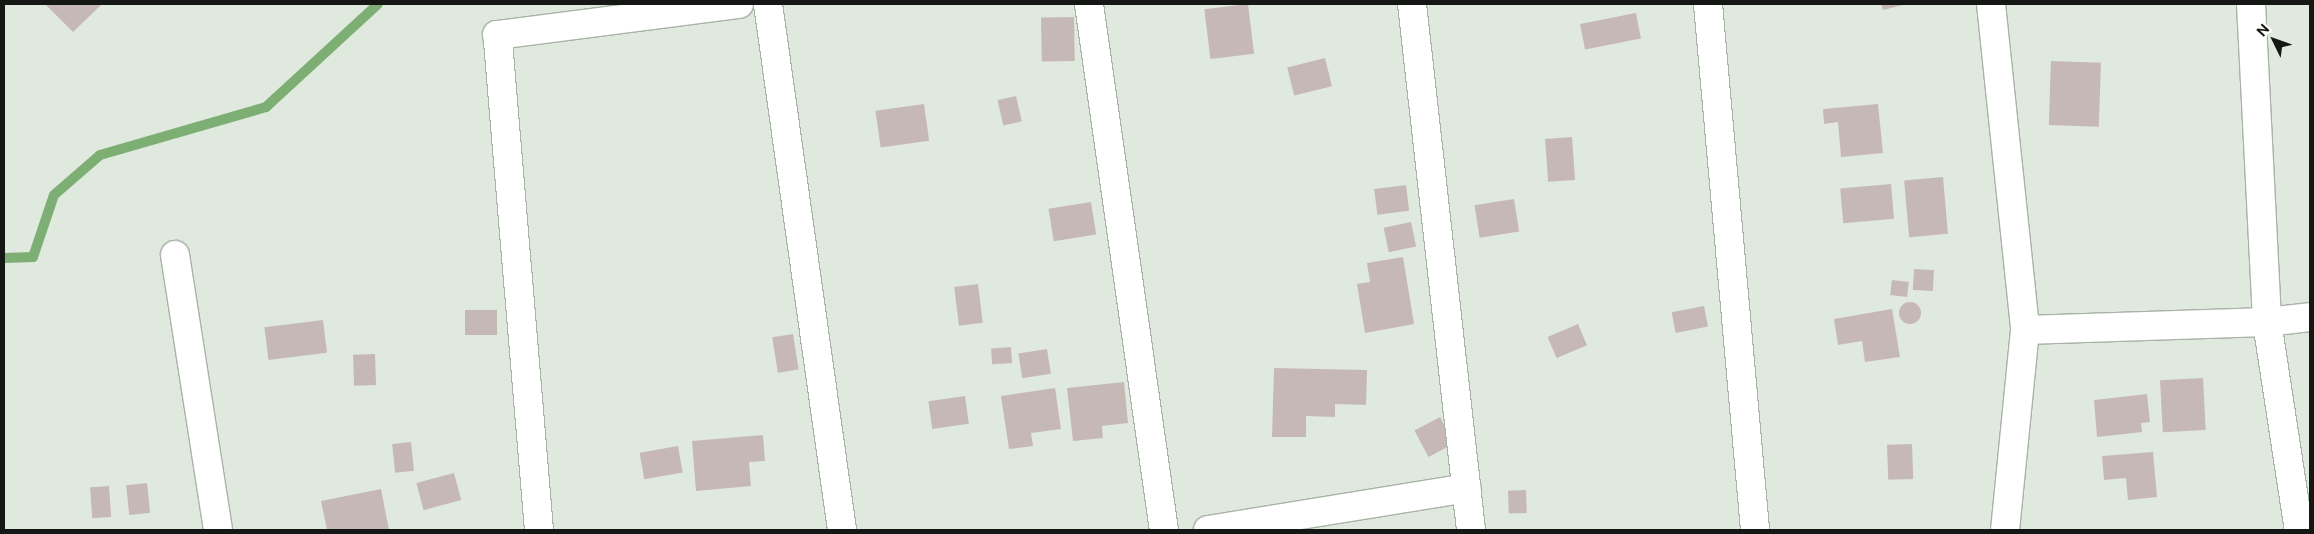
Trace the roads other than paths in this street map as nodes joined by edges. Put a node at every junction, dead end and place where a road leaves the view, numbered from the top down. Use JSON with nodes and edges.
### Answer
{"nodes":[{"id":1,"x":739,"y":4,"type":"edge"},
{"id":2,"x":768,"y":4,"type":"edge"},
{"id":3,"x":1089,"y":4,"type":"edge"},
{"id":4,"x":1412,"y":4,"type":"edge"},
{"id":5,"x":1708,"y":4,"type":"edge"},
{"id":6,"x":1991,"y":4,"type":"edge"},
{"id":7,"x":2250,"y":4,"type":"edge"},
{"id":8,"x":175,"y":255,"type":"dead end"},
{"id":9,"x":2310,"y":317,"type":"edge"},
{"id":10,"x":2267,"y":322,"type":"junction"},
{"id":11,"x":2025,"y":330,"type":"junction"},
{"id":12,"x":1467,"y":488,"type":"junction"},
{"id":13,"x":218,"y":530,"type":"edge"},
{"id":14,"x":539,"y":530,"type":"edge"},
{"id":15,"x":842,"y":530,"type":"edge"},
{"id":16,"x":1164,"y":530,"type":"edge"},
{"id":17,"x":1208,"y":530,"type":"edge"},
{"id":18,"x":1471,"y":530,"type":"edge"},
{"id":19,"x":1756,"y":530,"type":"edge"},
{"id":20,"x":2005,"y":530,"type":"edge"},
{"id":21,"x":2299,"y":530,"type":"edge"}],
"edges":[{"from":1,"to":14,"type":"street"},
{"from":2,"to":15,"type":"street"},
{"from":3,"to":16,"type":"street"},
{"from":4,"to":12,"type":"street"},
{"from":5,"to":19,"type":"street"},
{"from":6,"to":11,"type":"street"},
{"from":7,"to":10,"type":"street"},
{"from":8,"to":13,"type":"street"},
{"from":9,"to":10,"type":"street"},
{"from":10,"to":11,"type":"street"},
{"from":10,"to":21,"type":"street"},
{"from":11,"to":20,"type":"street"},
{"from":12,"to":17,"type":"street"},
{"from":12,"to":18,"type":"street"}]}
